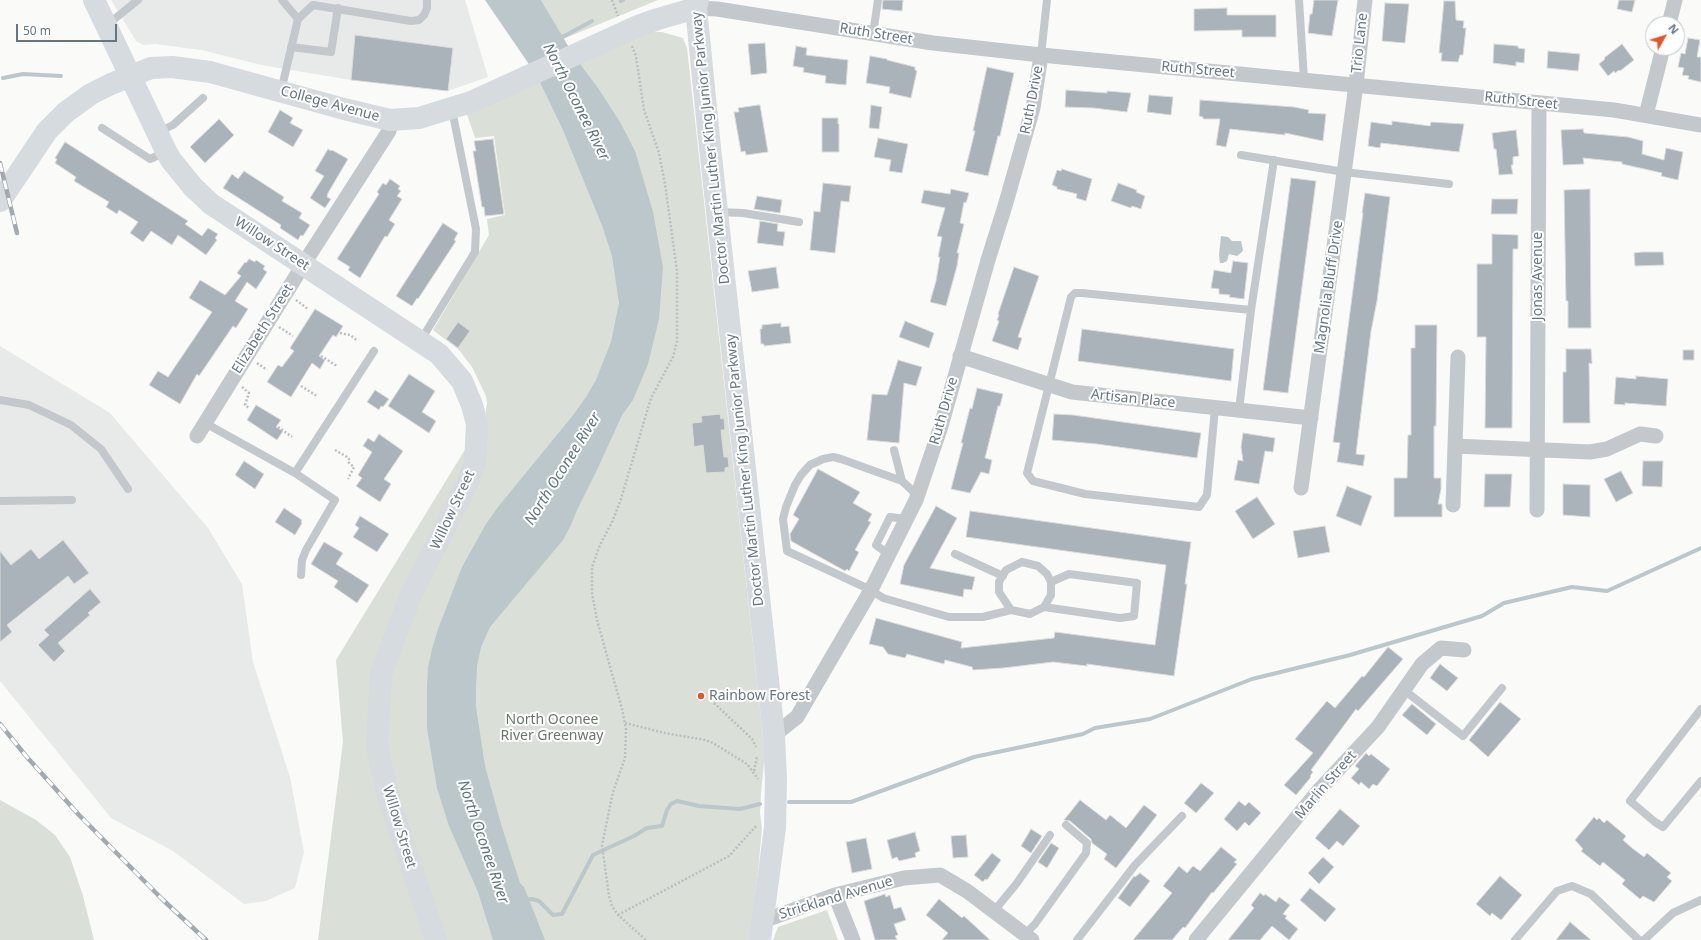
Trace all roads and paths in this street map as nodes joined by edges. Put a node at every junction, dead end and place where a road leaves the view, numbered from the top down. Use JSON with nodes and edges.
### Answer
{"nodes":[{"id":1,"x":94,"y":0,"type":"edge"},
{"id":2,"x":138,"y":0,"type":"edge"},
{"id":3,"x":282,"y":0,"type":"edge"},
{"id":4,"x":427,"y":0,"type":"edge"},
{"id":5,"x":612,"y":0,"type":"edge"},
{"id":6,"x":878,"y":0,"type":"edge"},
{"id":7,"x":1047,"y":0,"type":"edge"},
{"id":8,"x":1299,"y":0,"type":"edge"},
{"id":9,"x":1365,"y":0,"type":"edge"},
{"id":10,"x":1675,"y":0,"type":"edge"},
{"id":11,"x":697,"y":4,"type":"edge"},
{"id":12,"x":338,"y":8,"type":"junction"},
{"id":13,"x":1671,"y":16,"type":"edge"},
{"id":14,"x":298,"y":19,"type":"junction"},
{"id":15,"x":658,"y":19,"type":"junction"},
{"id":16,"x":106,"y":26,"type":"junction"},
{"id":17,"x":629,"y":30,"type":"junction"},
{"id":18,"x":873,"y":34,"type":"junction"},
{"id":19,"x":291,"y":47,"type":"junction"},
{"id":20,"x":701,"y":48,"type":"junction"},
{"id":21,"x":1041,"y":55,"type":"junction"},
{"id":22,"x":1661,"y":56,"type":"edge"},
{"id":23,"x":130,"y":75,"type":"junction"},
{"id":24,"x":1304,"y":80,"type":"junction"},
{"id":25,"x":1356,"y":85,"type":"junction"},
{"id":26,"x":281,"y":91,"type":"junction"},
{"id":27,"x":203,"y":98,"type":"dead end"},
{"id":28,"x":1539,"y":103,"type":"junction"},
{"id":29,"x":452,"y":109,"type":"junction"},
{"id":30,"x":1646,"y":115,"type":"junction"},
{"id":31,"x":390,"y":120,"type":"junction"},
{"id":32,"x":1701,"y":125,"type":"edge"},
{"id":33,"x":102,"y":128,"type":"dead end"},
{"id":34,"x":156,"y":132,"type":"junction"},
{"id":35,"x":166,"y":151,"type":"junction"},
{"id":36,"x":1241,"y":155,"type":"dead end"},
{"id":37,"x":1274,"y":160,"type":"junction"},
{"id":38,"x":1344,"y":172,"type":"junction"},
{"id":39,"x":1449,"y":184,"type":"dead end"},
{"id":40,"x":0,"y":201,"type":"edge"},
{"id":41,"x":717,"y":212,"type":"junction"},
{"id":42,"x":799,"y":222,"type":"dead end"},
{"id":43,"x":304,"y":264,"type":"junction"},
{"id":44,"x":1251,"y":310,"type":"junction"},
{"id":45,"x":340,"y":333,"type":"dead end"},
{"id":46,"x":358,"y":341,"type":"dead end"},
{"id":47,"x":421,"y":341,"type":"junction"},
{"id":48,"x":374,"y":350,"type":"dead end"},
{"id":49,"x":321,"y":356,"type":"dead end"},
{"id":50,"x":960,"y":356,"type":"junction"},
{"id":51,"x":1458,"y":357,"type":"dead end"},
{"id":52,"x":337,"y":366,"type":"dead end"},
{"id":53,"x":231,"y":381,"type":"junction"},
{"id":54,"x":1048,"y":384,"type":"junction"},
{"id":55,"x":301,"y":386,"type":"dead end"},
{"id":56,"x":317,"y":396,"type":"dead end"},
{"id":57,"x":0,"y":400,"type":"edge"},
{"id":58,"x":249,"y":408,"type":"dead end"},
{"id":59,"x":1215,"y":408,"type":"junction"},
{"id":60,"x":1239,"y":410,"type":"junction"},
{"id":61,"x":1311,"y":418,"type":"junction"},
{"id":62,"x":205,"y":423,"type":"junction"},
{"id":63,"x":278,"y":427,"type":"dead end"},
{"id":64,"x":197,"y":436,"type":"dead end"},
{"id":65,"x":1656,"y":436,"type":"dead end"},
{"id":66,"x":292,"y":437,"type":"dead end"},
{"id":67,"x":1455,"y":446,"type":"junction"},
{"id":68,"x":335,"y":450,"type":"dead end"},
{"id":69,"x":894,"y":450,"type":"dead end"},
{"id":70,"x":1537,"y":450,"type":"junction"},
{"id":71,"x":295,"y":473,"type":"junction"},
{"id":72,"x":348,"y":479,"type":"dead end"},
{"id":73,"x":902,"y":481,"type":"junction"},
{"id":74,"x":1301,"y":488,"type":"dead end"},
{"id":75,"x":128,"y":489,"type":"dead end"},
{"id":76,"x":917,"y":495,"type":"junction"},
{"id":77,"x":72,"y":500,"type":"dead end"},
{"id":78,"x":0,"y":501,"type":"edge"},
{"id":79,"x":1453,"y":505,"type":"dead end"},
{"id":80,"x":1537,"y":510,"type":"dead end"},
{"id":81,"x":955,"y":554,"type":"dead end"},
{"id":82,"x":301,"y":575,"type":"dead end"},
{"id":83,"x":1002,"y":576,"type":"junction"},
{"id":84,"x":1051,"y":582,"type":"junction"},
{"id":85,"x":871,"y":590,"type":"junction"},
{"id":86,"x":1044,"y":607,"type":"junction"},
{"id":87,"x":1011,"y":610,"type":"junction"},
{"id":88,"x":1464,"y":650,"type":"dead end"},
{"id":89,"x":1502,"y":688,"type":"dead end"},
{"id":90,"x":1404,"y":690,"type":"junction"},
{"id":91,"x":714,"y":703,"type":"dead end"},
{"id":92,"x":1701,"y":709,"type":"edge"},
{"id":93,"x":625,"y":723,"type":"junction"},
{"id":94,"x":774,"y":735,"type":"junction"},
{"id":95,"x":754,"y":771,"type":"junction"},
{"id":96,"x":759,"y":780,"type":"dead end"},
{"id":97,"x":1701,"y":781,"type":"edge"},
{"id":98,"x":1182,"y":816,"type":"dead end"},
{"id":99,"x":757,"y":825,"type":"dead end"},
{"id":100,"x":1066,"y":825,"type":"dead end"},
{"id":101,"x":1050,"y":835,"type":"dead end"},
{"id":102,"x":835,"y":895,"type":"junction"},
{"id":103,"x":1701,"y":900,"type":"edge"},
{"id":104,"x":994,"y":910,"type":"junction"},
{"id":105,"x":618,"y":915,"type":"junction"},
{"id":106,"x":762,"y":930,"type":"edge"},
{"id":107,"x":1028,"y":937,"type":"edge"},
{"id":108,"x":436,"y":940,"type":"edge"},
{"id":109,"x":646,"y":940,"type":"edge"},
{"id":110,"x":853,"y":940,"type":"edge"},
{"id":111,"x":1077,"y":940,"type":"edge"},
{"id":112,"x":1196,"y":940,"type":"edge"},
{"id":113,"x":1515,"y":940,"type":"edge"},
{"id":114,"x":1638,"y":940,"type":"edge"},
{"id":115,"x":1644,"y":940,"type":"edge"}],
"edges":[{"from":1,"to":16,"type":"street","name":"Willow Street"},
{"from":2,"to":16,"type":"lane"},
{"from":3,"to":14,"type":"lane"},
{"from":4,"to":12,"type":"lane"},
{"from":5,"to":17,"type":"path"},
{"from":6,"to":18,"type":"lane"},
{"from":7,"to":21,"type":"lane"},
{"from":8,"to":24,"type":"lane"},
{"from":9,"to":25,"type":"street","name":"Trio Lane"},
{"from":10,"to":13,"type":"street"},
{"from":11,"to":15,"type":"street","name":"College Avenue"},
{"from":11,"to":18,"type":"street","name":"Ruth Street"},
{"from":11,"to":20,"type":"street","name":"Doctor Martin Luther King Junior Parkway"},
{"from":12,"to":14,"type":"lane"},
{"from":12,"to":19,"type":"lane"},
{"from":14,"to":19,"type":"lane"},
{"from":15,"to":17,"type":"street","name":"College Avenue"},
{"from":15,"to":20,"type":"street"},
{"from":16,"to":23,"type":"street","name":"Willow Street"},
{"from":17,"to":29,"type":"street","name":"College Avenue"},
{"from":17,"to":93,"type":"path"},
{"from":18,"to":21,"type":"street","name":"Ruth Street"},
{"from":19,"to":26,"type":"lane"},
{"from":20,"to":41,"type":"street","name":"Doctor Martin Luther King Junior Parkway"},
{"from":21,"to":24,"type":"street","name":"Ruth Street"},
{"from":21,"to":50,"type":"street","name":"Ruth Drive"},
{"from":22,"to":30,"type":"street"},
{"from":23,"to":26,"type":"street","name":"College Avenue"},
{"from":23,"to":34,"type":"street","name":"Willow Street"},
{"from":23,"to":40,"type":"street","name":"College Avenue"},
{"from":24,"to":25,"type":"street","name":"Ruth Street"},
{"from":25,"to":28,"type":"street","name":"Ruth Street"},
{"from":25,"to":38,"type":"street","name":"Magnolia Bluff Drive"},
{"from":26,"to":31,"type":"street","name":"College Avenue"},
{"from":27,"to":34,"type":"lane"},
{"from":28,"to":30,"type":"street","name":"Ruth Street"},
{"from":28,"to":70,"type":"street","name":"Jonas Avenue"},
{"from":29,"to":31,"type":"street","name":"College Avenue"},
{"from":29,"to":47,"type":"lane"},
{"from":30,"to":32,"type":"street","name":"Ruth Street"},
{"from":31,"to":43,"type":"street","name":"Elizabeth Street"},
{"from":33,"to":35,"type":"lane"},
{"from":34,"to":35,"type":"street","name":"Willow Street"},
{"from":35,"to":43,"type":"street","name":"Willow Street"},
{"from":36,"to":37,"type":"lane"},
{"from":37,"to":38,"type":"lane"},
{"from":37,"to":44,"type":"lane"},
{"from":38,"to":39,"type":"lane"},
{"from":38,"to":61,"type":"street","name":"Magnolia Bluff Drive"},
{"from":41,"to":42,"type":"lane"},
{"from":41,"to":94,"type":"street","name":"Doctor Martin Luther King Junior Parkway"},
{"from":43,"to":47,"type":"street","name":"Willow Street"},
{"from":43,"to":53,"type":"street","name":"Elizabeth Street"},
{"from":44,"to":54,"type":"lane"},
{"from":44,"to":60,"type":"lane"},
{"from":45,"to":46,"type":"path"},
{"from":47,"to":108,"type":"street","name":"Willow Street"},
{"from":48,"to":71,"type":"lane"},
{"from":49,"to":52,"type":"path"},
{"from":50,"to":54,"type":"street","name":"Artisan Place"},
{"from":50,"to":76,"type":"street","name":"Ruth Drive"},
{"from":51,"to":67,"type":"street"},
{"from":53,"to":58,"type":"path"},
{"from":53,"to":62,"type":"street","name":"Elizabeth Street"},
{"from":54,"to":59,"type":"street","name":"Artisan Place"},
{"from":54,"to":59,"type":"lane"},
{"from":55,"to":56,"type":"path"},
{"from":57,"to":75,"type":"lane"},
{"from":59,"to":60,"type":"street","name":"Artisan Place"},
{"from":60,"to":61,"type":"street","name":"Artisan Place"},
{"from":61,"to":74,"type":"street","name":"Magnolia Bluff Drive"},
{"from":62,"to":64,"type":"street","name":"Elizabeth Street"},
{"from":62,"to":71,"type":"lane"},
{"from":63,"to":66,"type":"path"},
{"from":65,"to":70,"type":"street"},
{"from":67,"to":70,"type":"street"},
{"from":67,"to":79,"type":"street"},
{"from":68,"to":72,"type":"path"},
{"from":69,"to":73,"type":"lane"},
{"from":70,"to":80,"type":"street","name":"Jonas Avenue"},
{"from":71,"to":82,"type":"lane"},
{"from":73,"to":76,"type":"lane"},
{"from":73,"to":85,"type":"lane"},
{"from":76,"to":85,"type":"street","name":"Ruth Drive"},
{"from":77,"to":78,"type":"lane"},
{"from":81,"to":83,"type":"lane"},
{"from":83,"to":84,"type":"lane"},
{"from":83,"to":87,"type":"lane"},
{"from":84,"to":86,"type":"lane"},
{"from":84,"to":86,"type":"lane"},
{"from":85,"to":87,"type":"lane"},
{"from":85,"to":94,"type":"street","name":"Ruth Drive"},
{"from":86,"to":87,"type":"lane"},
{"from":88,"to":90,"type":"street","name":"Marlin Street"},
{"from":89,"to":90,"type":"lane"},
{"from":90,"to":112,"type":"street","name":"Marlin Street"},
{"from":91,"to":95,"type":"path"},
{"from":92,"to":97,"type":"lane"},
{"from":93,"to":95,"type":"path"},
{"from":93,"to":105,"type":"path"},
{"from":94,"to":106,"type":"street","name":"Doctor Martin Luther King Junior Parkway"},
{"from":95,"to":96,"type":"path"},
{"from":98,"to":111,"type":"lane"},
{"from":99,"to":105,"type":"path"},
{"from":100,"to":107,"type":"lane"},
{"from":101,"to":104,"type":"lane"},
{"from":102,"to":104,"type":"street","name":"Strickland Avenue"},
{"from":102,"to":106,"type":"street","name":"Strickland Avenue"},
{"from":102,"to":110,"type":"street"},
{"from":103,"to":115,"type":"lane"},
{"from":104,"to":107,"type":"street","name":"Strickland Avenue"},
{"from":105,"to":109,"type":"path"},
{"from":113,"to":114,"type":"lane"}]}
